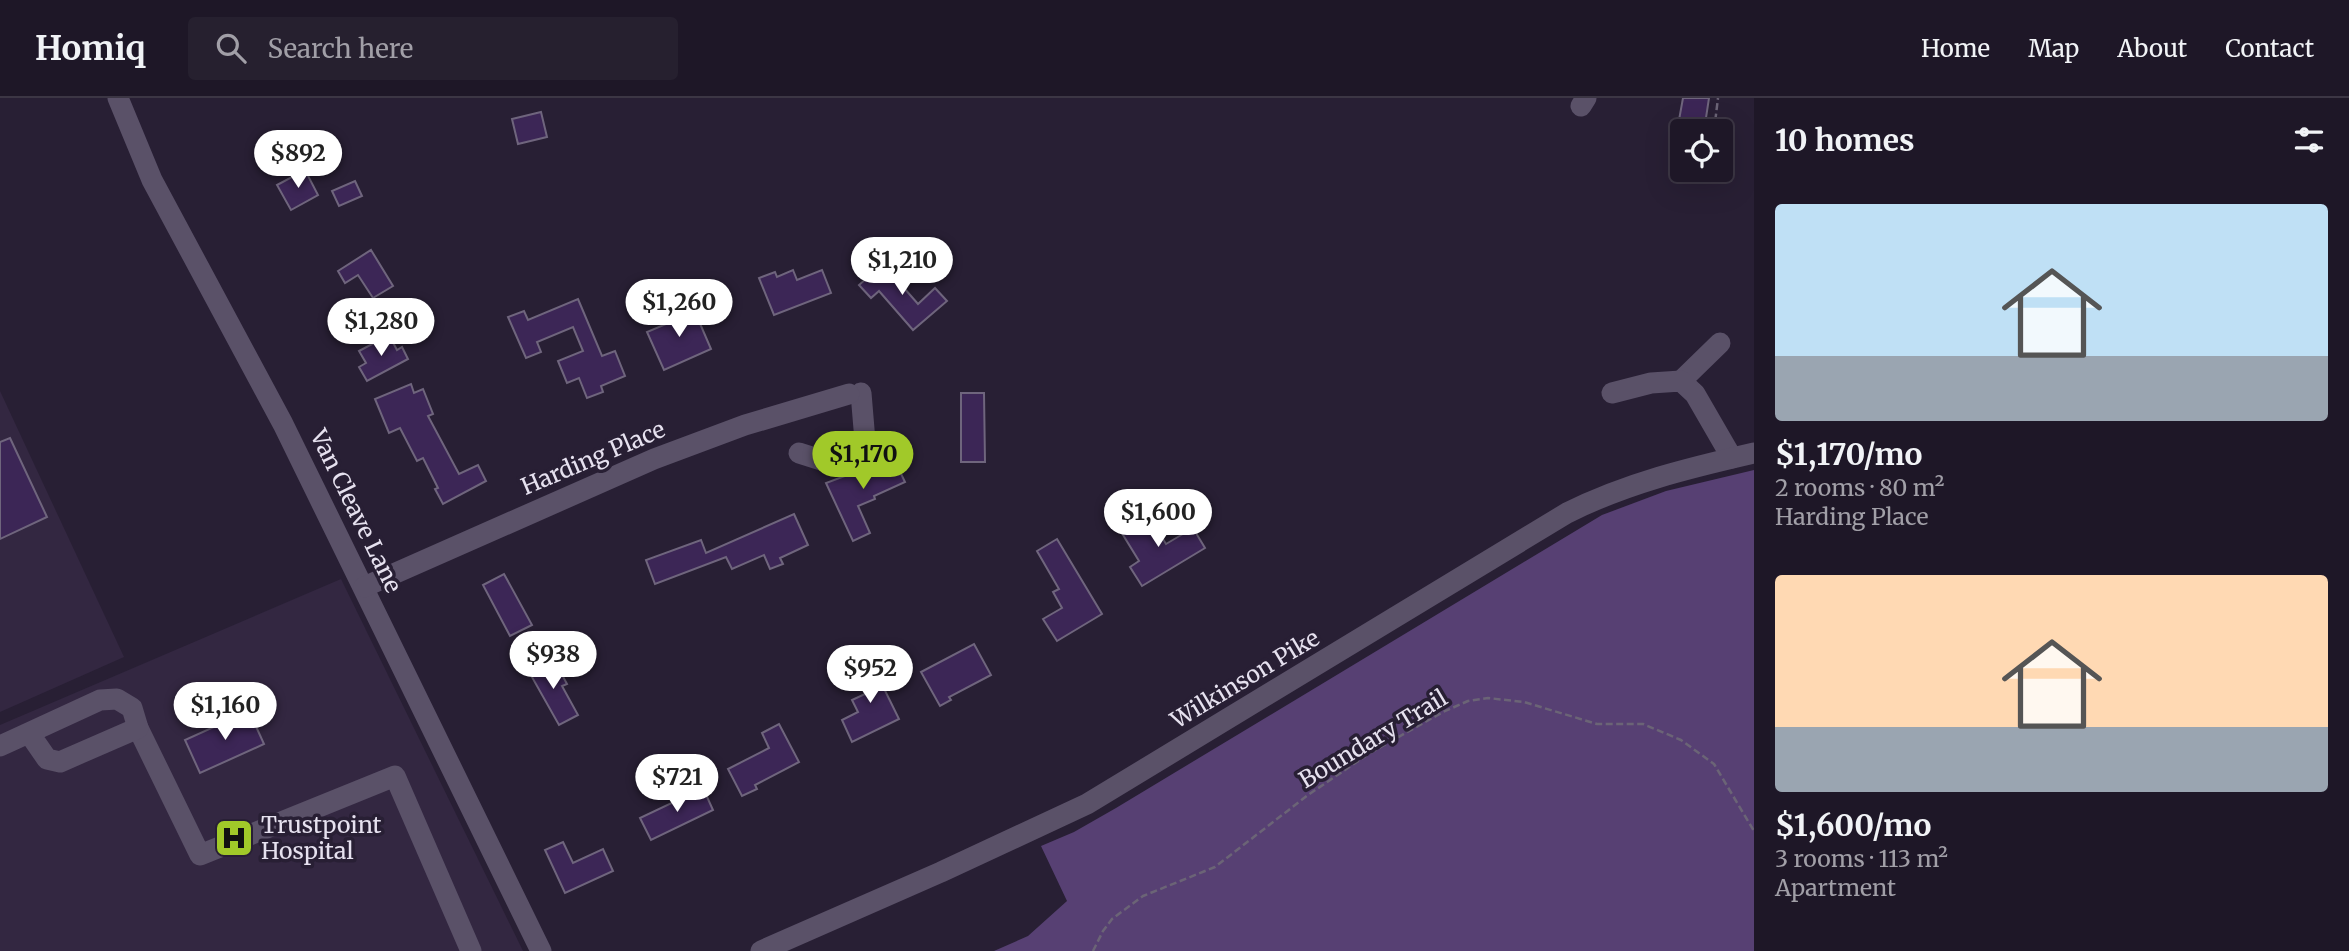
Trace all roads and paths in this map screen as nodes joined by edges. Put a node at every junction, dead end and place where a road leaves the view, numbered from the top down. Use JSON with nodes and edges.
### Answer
{"nodes":[{"id":1,"x":118,"y":98,"type":"edge"},
{"id":2,"x":1718,"y":98,"type":"edge"},
{"id":3,"x":1715,"y":119,"type":"edge"},
{"id":4,"x":1720,"y":343,"type":"dead end"},
{"id":5,"x":1681,"y":381,"type":"junction"},
{"id":6,"x":1612,"y":393,"type":"dead end"},
{"id":7,"x":799,"y":453,"type":"dead end"},
{"id":8,"x":1754,"y":453,"type":"edge"},
{"id":9,"x":1732,"y":458,"type":"junction"},
{"id":10,"x":363,"y":587,"type":"junction"},
{"id":11,"x":138,"y":728,"type":"junction"},
{"id":12,"x":29,"y":733,"type":"junction"},
{"id":13,"x":0,"y":746,"type":"edge"},
{"id":14,"x":1754,"y":831,"type":"edge"},
{"id":15,"x":471,"y":951,"type":"edge"},
{"id":16,"x":541,"y":951,"type":"edge"},
{"id":17,"x":761,"y":951,"type":"edge"},
{"id":18,"x":1093,"y":951,"type":"edge"}],
"edges":[{"from":1,"to":10,"type":"street","name":"Van Cleave Lane"},
{"from":2,"to":3,"type":"path"},
{"from":4,"to":5,"type":"street"},
{"from":5,"to":6,"type":"street"},
{"from":5,"to":9,"type":"street"},
{"from":7,"to":10,"type":"street","name":"Harding Place"},
{"from":8,"to":9,"type":"street","name":"Wilkinson Pike"},
{"from":9,"to":17,"type":"street","name":"Wilkinson Pike"},
{"from":10,"to":16,"type":"street","name":"Van Cleave Lane"},
{"from":11,"to":12,"type":"street"},
{"from":11,"to":12,"type":"street"},
{"from":11,"to":15,"type":"street"},
{"from":12,"to":13,"type":"street"},
{"from":14,"to":18,"type":"path","name":"Boundary Trail"}]}
